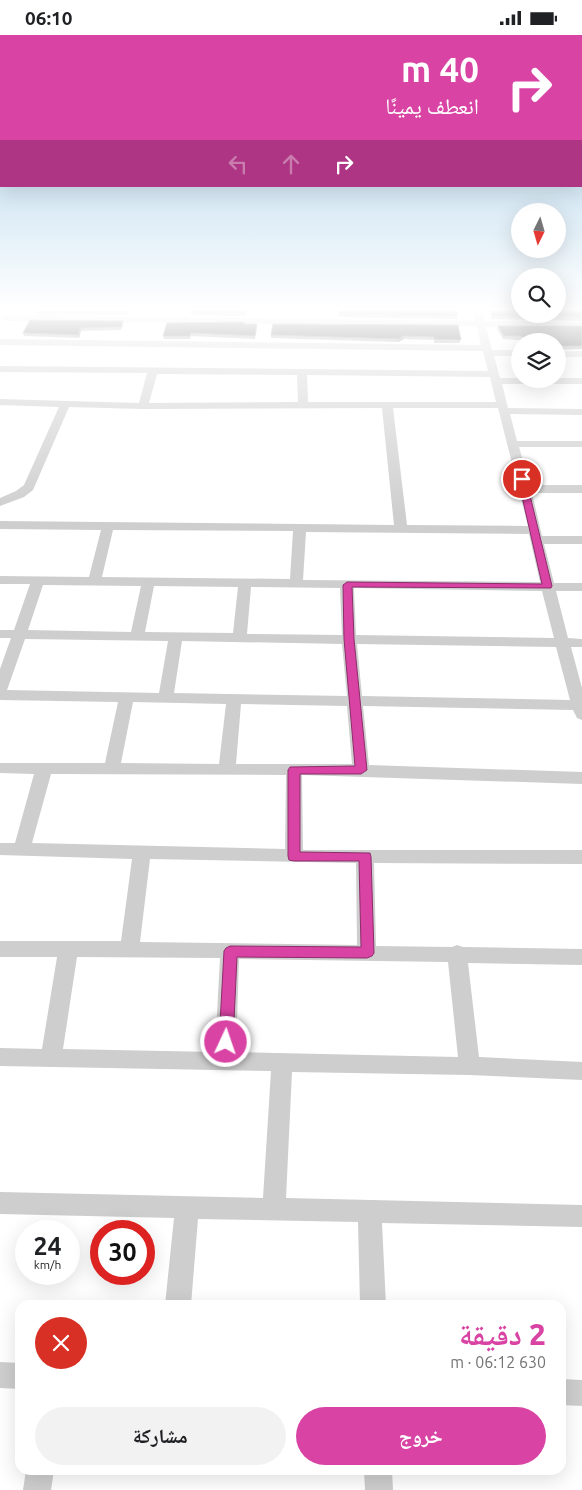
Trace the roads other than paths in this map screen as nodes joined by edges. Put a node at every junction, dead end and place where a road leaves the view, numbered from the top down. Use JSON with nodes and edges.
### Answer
{"nodes":[{"id":1,"x":494,"y":378,"type":"edge"},
{"id":2,"x":151,"y":379,"type":"edge"},
{"id":3,"x":302,"y":379,"type":"edge"},
{"id":4,"x":520,"y":379,"type":"edge"},
{"id":5,"x":582,"y":381,"type":"edge"},
{"id":6,"x":0,"y":402,"type":"edge"},
{"id":7,"x":65,"y":405,"type":"junction"},
{"id":8,"x":143,"y":406,"type":"junction"},
{"id":9,"x":304,"y":406,"type":"junction"},
{"id":10,"x":386,"y":406,"type":"junction"},
{"id":11,"x":503,"y":408,"type":"junction"},
{"id":12,"x":582,"y":412,"type":"edge"},
{"id":13,"x":513,"y":444,"type":"junction"},
{"id":14,"x":582,"y":444,"type":"edge"},
{"id":15,"x":525,"y":489,"type":"junction"},
{"id":16,"x":582,"y":489,"type":"edge"},
{"id":17,"x":0,"y":502,"type":"edge"},
{"id":18,"x":0,"y":525,"type":"edge"},
{"id":19,"x":108,"y":525,"type":"junction"},
{"id":20,"x":300,"y":528,"type":"junction"},
{"id":21,"x":400,"y":529,"type":"junction"},
{"id":22,"x":535,"y":535,"type":"junction"},
{"id":23,"x":582,"y":540,"type":"edge"},
{"id":24,"x":0,"y":581,"type":"edge"},
{"id":25,"x":38,"y":581,"type":"junction"},
{"id":26,"x":94,"y":582,"type":"junction"},
{"id":27,"x":148,"y":582,"type":"junction"},
{"id":28,"x":245,"y":584,"type":"junction"},
{"id":29,"x":296,"y":584,"type":"junction"},
{"id":30,"x":347,"y":585,"type":"junction"},
{"id":31,"x":548,"y":586,"type":"junction"},
{"id":32,"x":582,"y":587,"type":"edge"},
{"id":33,"x":0,"y":634,"type":"edge"},
{"id":34,"x":18,"y":634,"type":"junction"},
{"id":35,"x":137,"y":635,"type":"junction"},
{"id":36,"x":176,"y":636,"type":"junction"},
{"id":37,"x":240,"y":637,"type":"junction"},
{"id":38,"x":349,"y":639,"type":"junction"},
{"id":39,"x":563,"y":643,"type":"junction"},
{"id":40,"x":582,"y":643,"type":"edge"},
{"id":41,"x":0,"y":690,"type":"edge"},
{"id":42,"x":0,"y":695,"type":"edge"},
{"id":43,"x":126,"y":698,"type":"junction"},
{"id":44,"x":166,"y":698,"type":"junction"},
{"id":45,"x":234,"y":699,"type":"junction"},
{"id":46,"x":354,"y":702,"type":"junction"},
{"id":47,"x":581,"y":709,"type":"edge"},
{"id":48,"x":0,"y":768,"type":"edge"},
{"id":49,"x":44,"y":768,"type":"junction"},
{"id":50,"x":112,"y":769,"type":"junction"},
{"id":51,"x":227,"y":769,"type":"junction"},
{"id":52,"x":294,"y":770,"type":"junction"},
{"id":53,"x":361,"y":770,"type":"junction"},
{"id":54,"x":582,"y":778,"type":"edge"},
{"id":55,"x":0,"y":849,"type":"edge"},
{"id":56,"x":22,"y":849,"type":"junction"},
{"id":57,"x":142,"y":852,"type":"junction"},
{"id":58,"x":294,"y":856,"type":"junction"},
{"id":59,"x":365,"y":857,"type":"junction"},
{"id":60,"x":582,"y":857,"type":"edge"},
{"id":61,"x":0,"y":949,"type":"edge"},
{"id":62,"x":68,"y":949,"type":"junction"},
{"id":63,"x":130,"y":949,"type":"junction"},
{"id":64,"x":230,"y":951,"type":"junction"},
{"id":65,"x":367,"y":953,"type":"junction"},
{"id":66,"x":457,"y":953,"type":"junction"},
{"id":67,"x":582,"y":957,"type":"edge"},
{"id":68,"x":0,"y":1057,"type":"edge"},
{"id":69,"x":51,"y":1058,"type":"junction"},
{"id":70,"x":225,"y":1060,"type":"junction"},
{"id":71,"x":282,"y":1063,"type":"junction"},
{"id":72,"x":469,"y":1066,"type":"junction"},
{"id":73,"x":582,"y":1071,"type":"edge"},
{"id":74,"x":0,"y":1203,"type":"edge"},
{"id":75,"x":187,"y":1208,"type":"junction"},
{"id":76,"x":274,"y":1209,"type":"junction"},
{"id":77,"x":370,"y":1212,"type":"junction"},
{"id":78,"x":582,"y":1216,"type":"edge"},
{"id":79,"x":178,"y":1300,"type":"edge"},
{"id":80,"x":373,"y":1300,"type":"edge"},
{"id":81,"x":0,"y":1375,"type":"edge"},
{"id":82,"x":15,"y":1376,"type":"edge"},
{"id":83,"x":566,"y":1392,"type":"edge"},
{"id":84,"x":582,"y":1393,"type":"edge"},
{"id":85,"x":39,"y":1475,"type":"edge"},
{"id":86,"x":378,"y":1475,"type":"edge"},
{"id":87,"x":37,"y":1490,"type":"edge"},
{"id":88,"x":379,"y":1490,"type":"edge"}],
"edges":[{"from":1,"to":11,"type":"street"},
{"from":2,"to":8,"type":"street"},
{"from":3,"to":9,"type":"street"},
{"from":4,"to":5,"type":"street"},
{"from":6,"to":7,"type":"street"},
{"from":7,"to":8,"type":"street"},
{"from":7,"to":17,"type":"street"},
{"from":8,"to":9,"type":"street"},
{"from":9,"to":10,"type":"street"},
{"from":10,"to":11,"type":"street"},
{"from":10,"to":21,"type":"street"},
{"from":11,"to":12,"type":"street"},
{"from":11,"to":13,"type":"street"},
{"from":13,"to":14,"type":"street"},
{"from":13,"to":15,"type":"street"},
{"from":15,"to":16,"type":"street"},
{"from":15,"to":22,"type":"street"},
{"from":18,"to":19,"type":"street"},
{"from":19,"to":20,"type":"street"},
{"from":19,"to":26,"type":"street"},
{"from":20,"to":21,"type":"street"},
{"from":20,"to":29,"type":"street"},
{"from":21,"to":22,"type":"street"},
{"from":22,"to":23,"type":"street"},
{"from":22,"to":31,"type":"street"},
{"from":24,"to":25,"type":"street"},
{"from":25,"to":26,"type":"street"},
{"from":25,"to":34,"type":"street"},
{"from":26,"to":27,"type":"street"},
{"from":27,"to":28,"type":"street"},
{"from":27,"to":35,"type":"street"},
{"from":28,"to":29,"type":"street"},
{"from":28,"to":37,"type":"street"},
{"from":29,"to":30,"type":"street"},
{"from":30,"to":31,"type":"street"},
{"from":30,"to":38,"type":"street"},
{"from":31,"to":32,"type":"street"},
{"from":31,"to":39,"type":"street"},
{"from":33,"to":34,"type":"street"},
{"from":34,"to":35,"type":"street"},
{"from":34,"to":41,"type":"street"},
{"from":35,"to":36,"type":"street"},
{"from":36,"to":37,"type":"street"},
{"from":36,"to":44,"type":"street"},
{"from":37,"to":38,"type":"street"},
{"from":38,"to":39,"type":"street"},
{"from":38,"to":46,"type":"street"},
{"from":39,"to":40,"type":"street"},
{"from":39,"to":47,"type":"street"},
{"from":42,"to":43,"type":"street"},
{"from":43,"to":44,"type":"street"},
{"from":43,"to":50,"type":"street"},
{"from":44,"to":45,"type":"street"},
{"from":45,"to":46,"type":"street"},
{"from":45,"to":51,"type":"street"},
{"from":46,"to":47,"type":"street"},
{"from":46,"to":53,"type":"street"},
{"from":48,"to":49,"type":"street"},
{"from":49,"to":50,"type":"street"},
{"from":49,"to":56,"type":"street"},
{"from":50,"to":51,"type":"street"},
{"from":51,"to":52,"type":"street"},
{"from":52,"to":53,"type":"street"},
{"from":52,"to":58,"type":"street"},
{"from":53,"to":54,"type":"street"},
{"from":55,"to":56,"type":"street"},
{"from":56,"to":57,"type":"street"},
{"from":57,"to":58,"type":"street"},
{"from":57,"to":63,"type":"street"},
{"from":58,"to":59,"type":"street"},
{"from":59,"to":60,"type":"street"},
{"from":59,"to":65,"type":"street"},
{"from":61,"to":62,"type":"street"},
{"from":62,"to":63,"type":"street"},
{"from":62,"to":69,"type":"street"},
{"from":63,"to":64,"type":"street"},
{"from":64,"to":65,"type":"street"},
{"from":64,"to":70,"type":"street"},
{"from":65,"to":66,"type":"street"},
{"from":66,"to":67,"type":"street"},
{"from":66,"to":72,"type":"street"},
{"from":68,"to":69,"type":"street"},
{"from":69,"to":70,"type":"street"},
{"from":70,"to":71,"type":"street"},
{"from":71,"to":72,"type":"street"},
{"from":71,"to":76,"type":"street"},
{"from":72,"to":73,"type":"street"},
{"from":74,"to":75,"type":"street"},
{"from":75,"to":76,"type":"street"},
{"from":75,"to":79,"type":"street"},
{"from":76,"to":77,"type":"street"},
{"from":77,"to":78,"type":"street"},
{"from":77,"to":80,"type":"street"},
{"from":81,"to":82,"type":"street"},
{"from":83,"to":84,"type":"street"},
{"from":85,"to":87,"type":"street"},
{"from":86,"to":88,"type":"street"}]}
